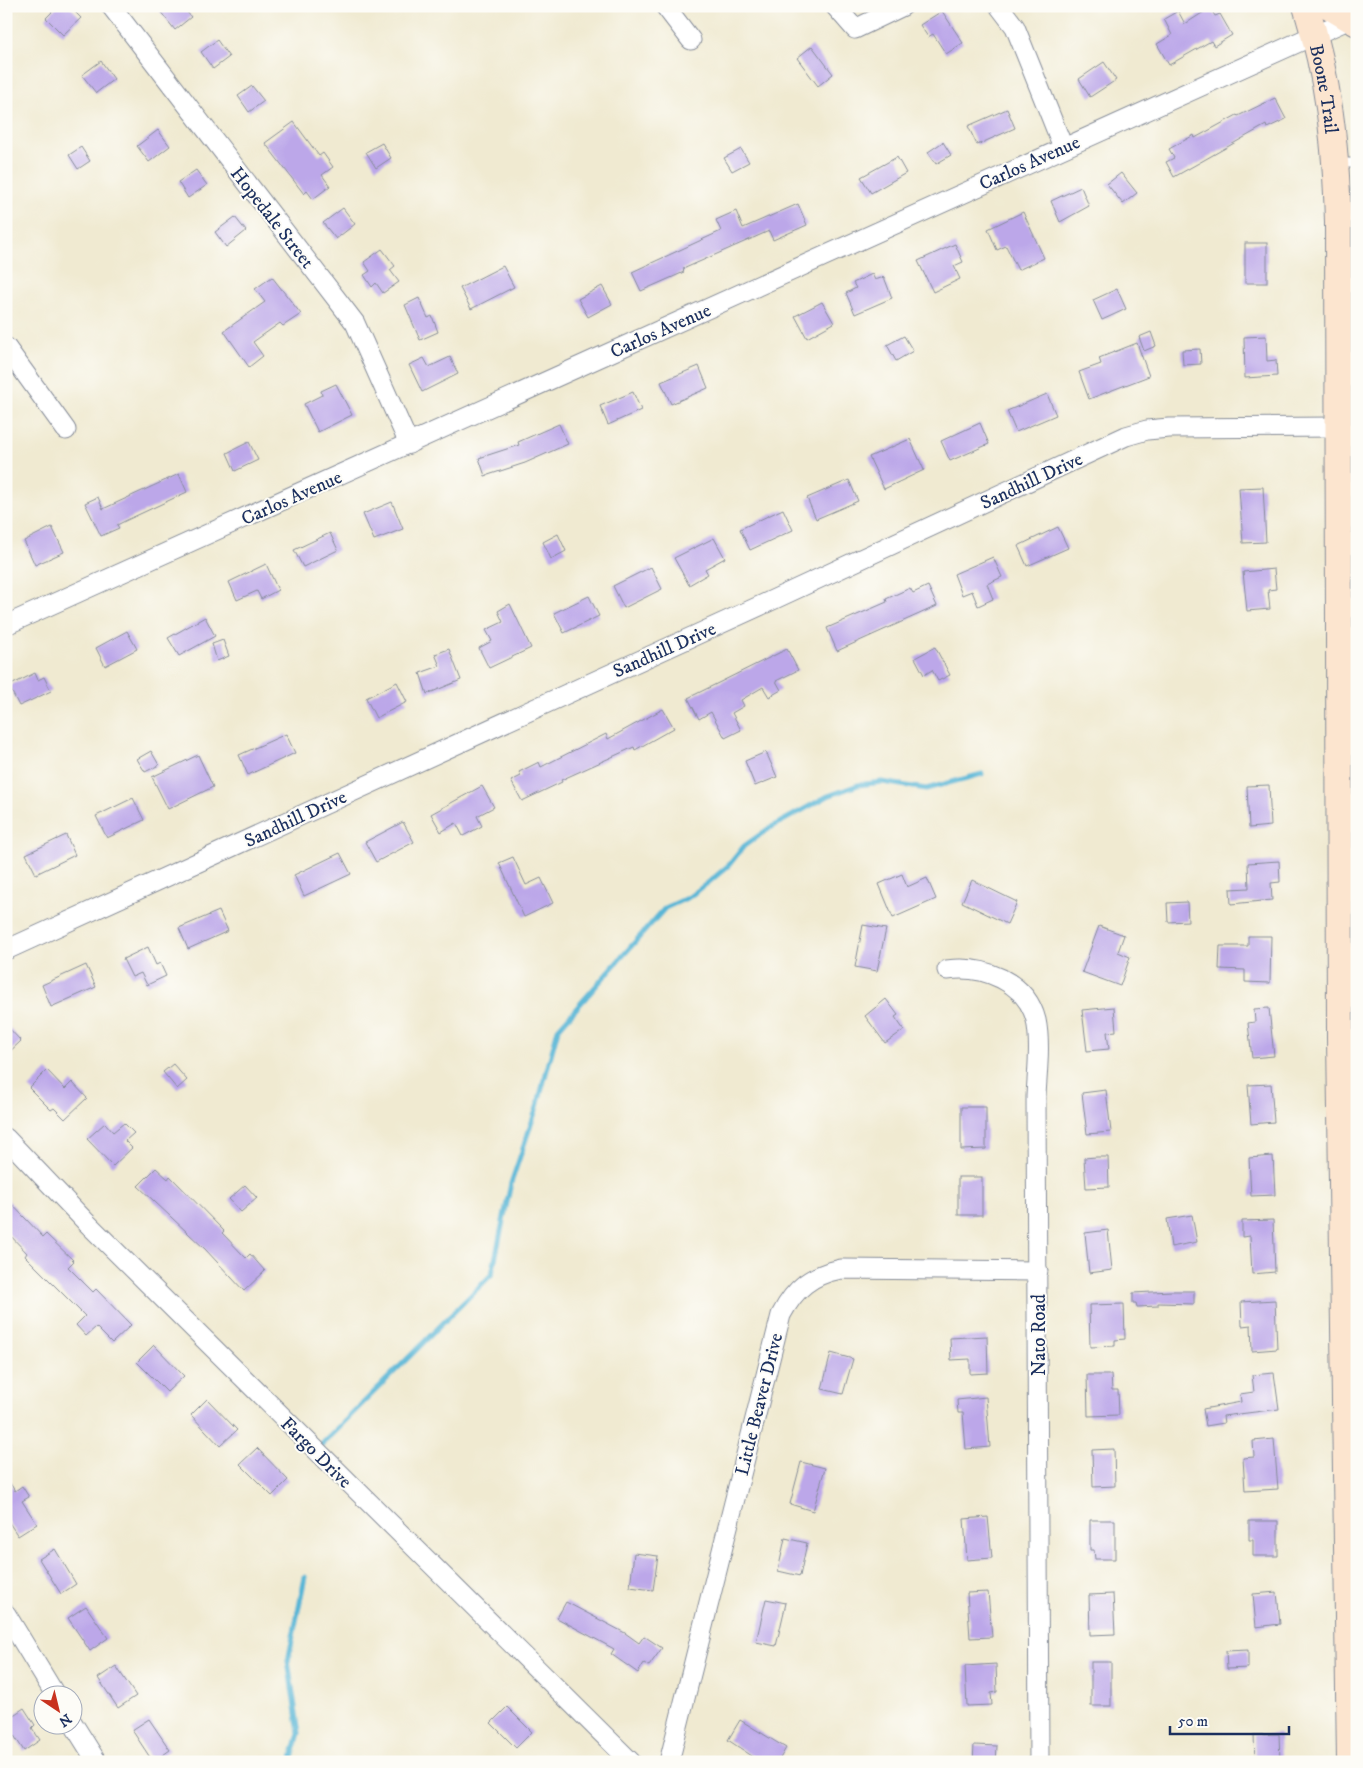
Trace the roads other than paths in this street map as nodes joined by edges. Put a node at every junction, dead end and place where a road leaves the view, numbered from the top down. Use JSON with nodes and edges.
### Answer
{"nodes":[{"id":1,"x":110,"y":6,"type":"edge"},
{"id":2,"x":665,"y":6,"type":"edge"},
{"id":3,"x":835,"y":6,"type":"edge"},
{"id":4,"x":904,"y":6,"type":"edge"},
{"id":5,"x":999,"y":6,"type":"edge"},
{"id":6,"x":1306,"y":6,"type":"edge"},
{"id":7,"x":1345,"y":16,"type":"edge"},
{"id":8,"x":1314,"y":33,"type":"junction"},
{"id":9,"x":691,"y":40,"type":"dead end"},
{"id":10,"x":1063,"y":147,"type":"junction"},
{"id":11,"x":1346,"y":163,"type":"edge"},
{"id":12,"x":6,"y":347,"type":"edge"},
{"id":13,"x":1339,"y":427,"type":"junction"},
{"id":14,"x":66,"y":430,"type":"dead end"},
{"id":15,"x":409,"y":444,"type":"junction"},
{"id":16,"x":6,"y":625,"type":"edge"},
{"id":17,"x":6,"y":950,"type":"edge"},
{"id":18,"x":947,"y":970,"type":"dead end"},
{"id":19,"x":6,"y":1138,"type":"edge"},
{"id":20,"x":1038,"y":1271,"type":"junction"},
{"id":21,"x":6,"y":1614,"type":"edge"},
{"id":22,"x":50,"y":1686,"type":"edge"},
{"id":23,"x":81,"y":1736,"type":"edge"},
{"id":24,"x":97,"y":1762,"type":"edge"},
{"id":25,"x":631,"y":1762,"type":"edge"},
{"id":26,"x":669,"y":1762,"type":"edge"},
{"id":27,"x":1039,"y":1762,"type":"edge"},
{"id":28,"x":1350,"y":1762,"type":"edge"}],
"edges":[{"from":1,"to":15,"type":"street","name":"Hopedale Street"},
{"from":2,"to":9,"type":"street"},
{"from":3,"to":4,"type":"street"},
{"from":5,"to":10,"type":"street"},
{"from":6,"to":8,"type":"street","name":"Boone Trail"},
{"from":7,"to":8,"type":"street","name":"Carlos Avenue"},
{"from":8,"to":10,"type":"street","name":"Carlos Avenue"},
{"from":8,"to":11,"type":"street","name":"Boone Trail"},
{"from":10,"to":15,"type":"street","name":"Carlos Avenue"},
{"from":11,"to":13,"type":"street","name":"Boone Trail"},
{"from":12,"to":14,"type":"street"},
{"from":13,"to":17,"type":"street","name":"Sandhill Drive"},
{"from":13,"to":28,"type":"street","name":"Boone Trail"},
{"from":15,"to":16,"type":"street","name":"Carlos Avenue"},
{"from":18,"to":20,"type":"street","name":"Nato Road"},
{"from":19,"to":25,"type":"street","name":"Fargo Drive"},
{"from":20,"to":26,"type":"street","name":"Little Beaver Drive"},
{"from":20,"to":27,"type":"street","name":"Nato Road"},
{"from":21,"to":22,"type":"street"},
{"from":23,"to":24,"type":"street"}]}
